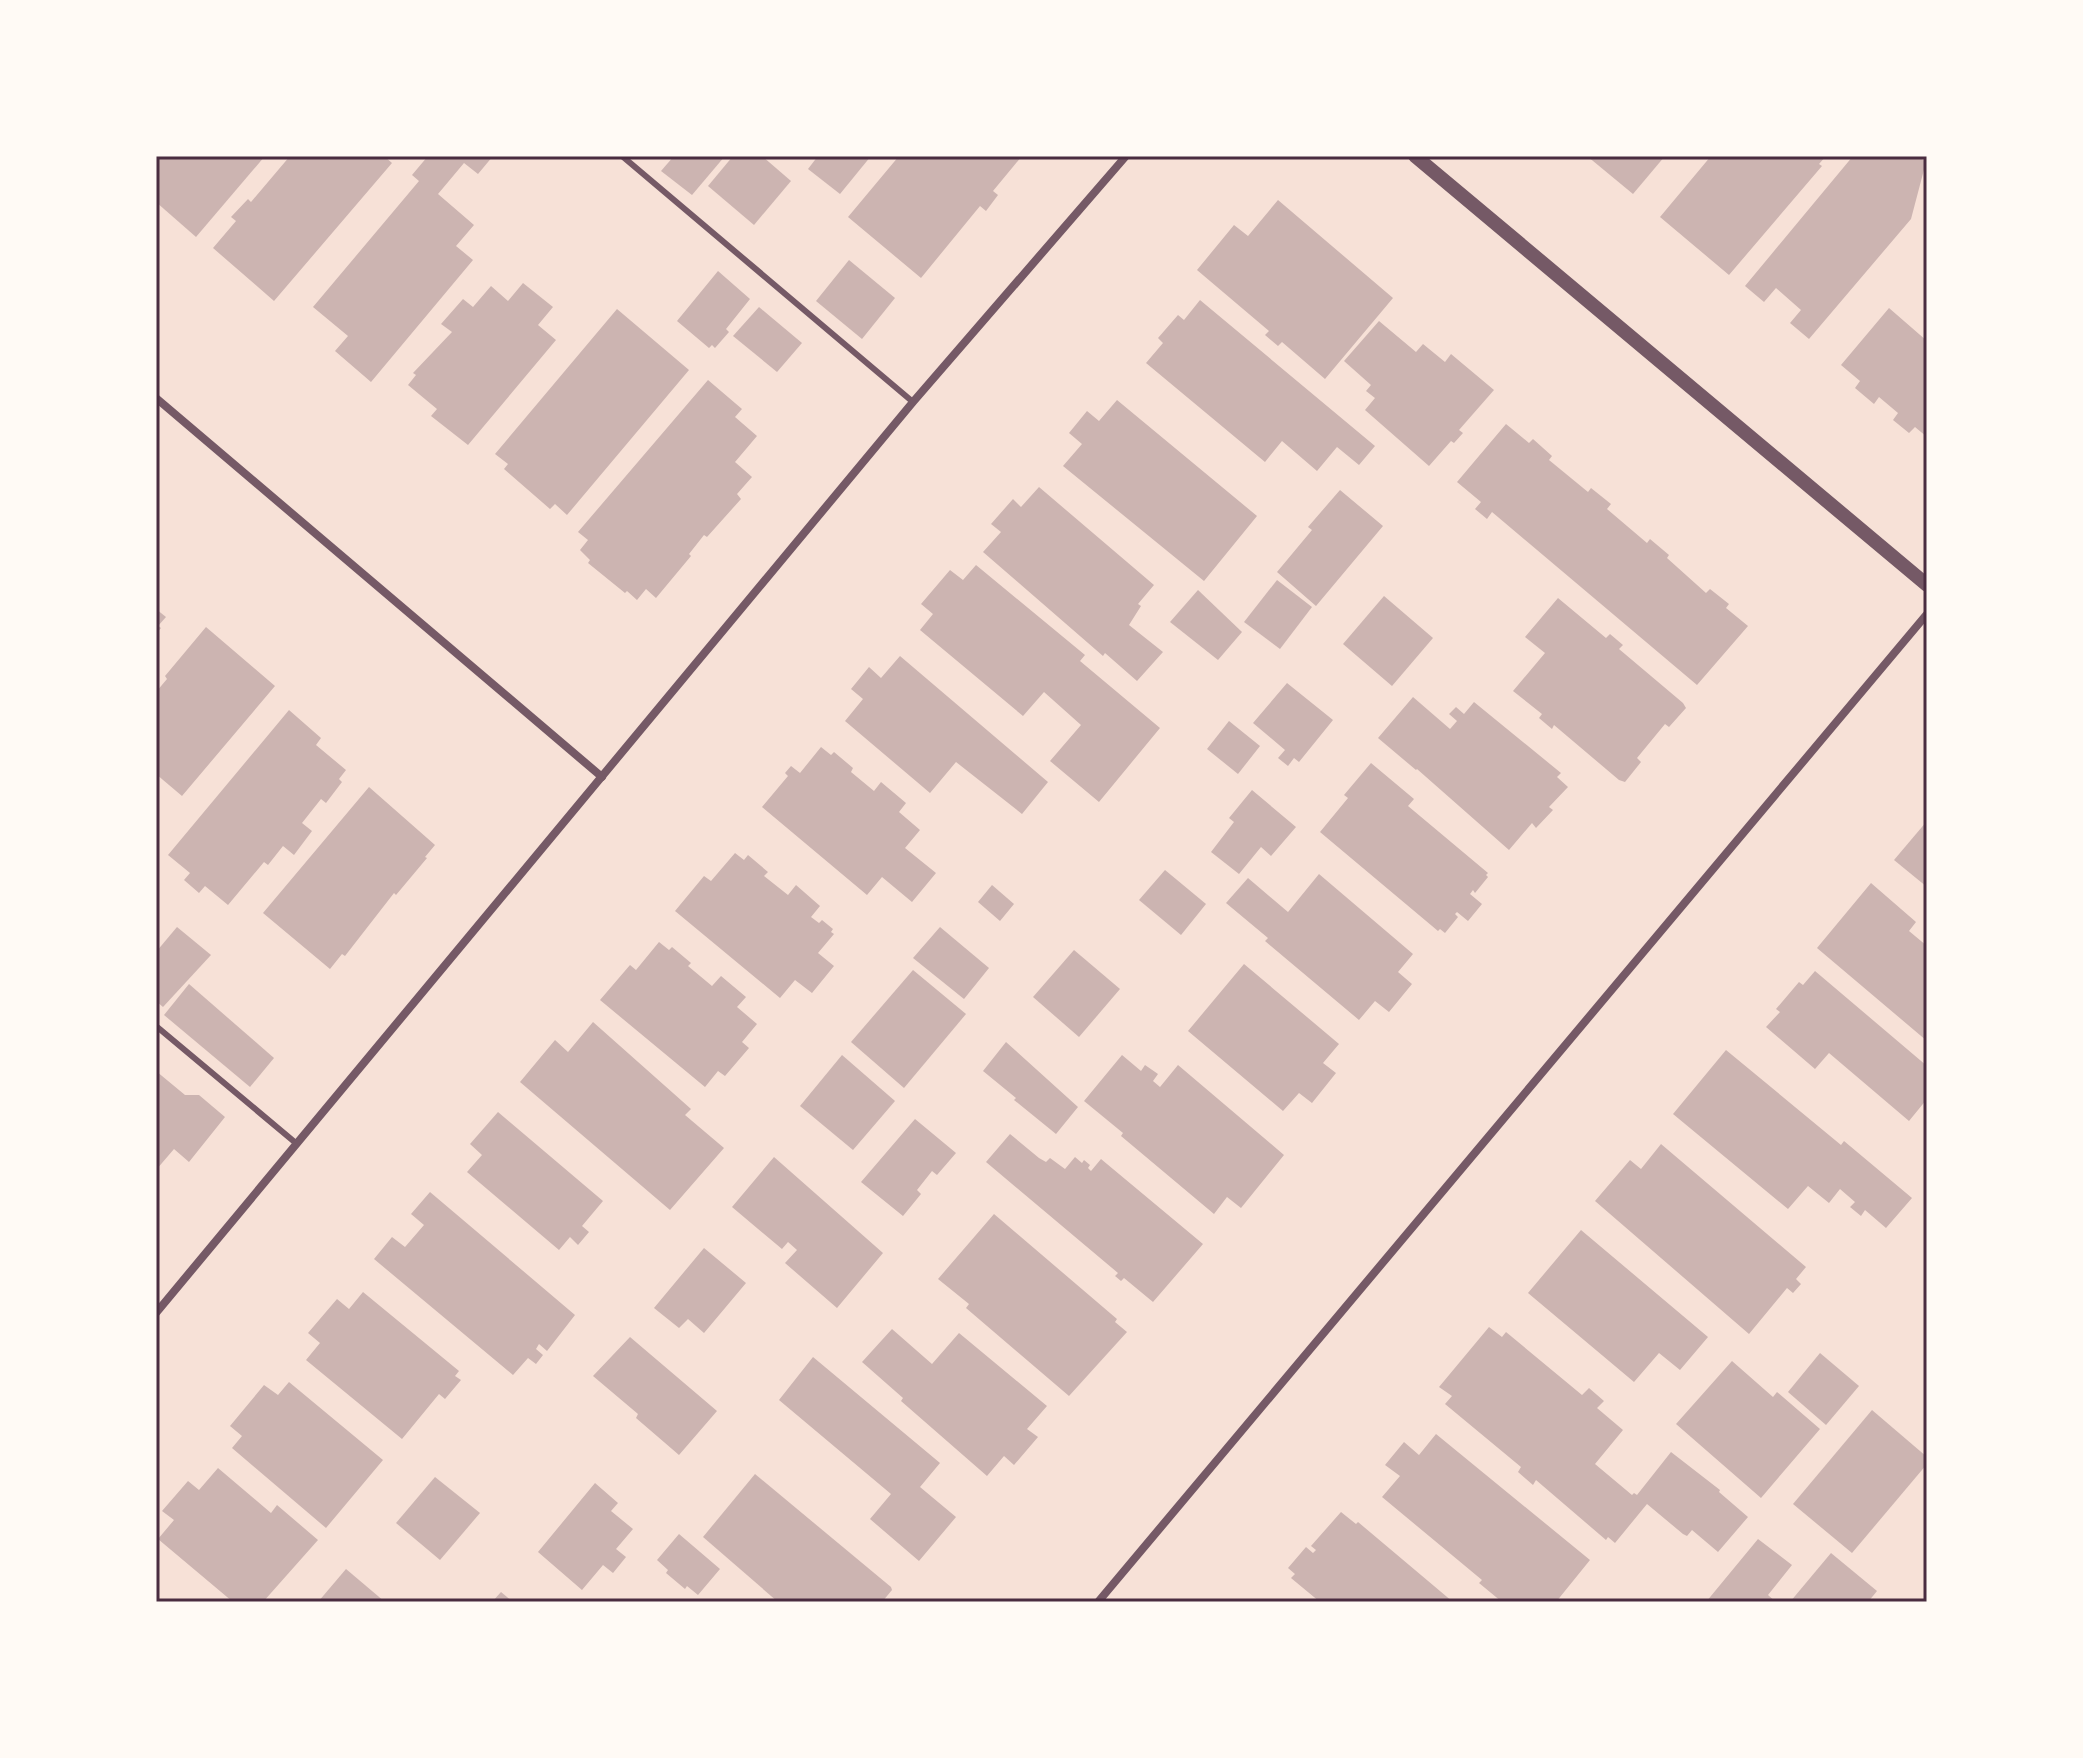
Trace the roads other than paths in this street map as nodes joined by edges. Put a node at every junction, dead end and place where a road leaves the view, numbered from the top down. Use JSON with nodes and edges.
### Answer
{"nodes":[{"id":1,"x":622,"y":156,"type":"edge"},
{"id":2,"x":1126,"y":156,"type":"edge"},
{"id":3,"x":1415,"y":156,"type":"edge"},
{"id":4,"x":156,"y":398,"type":"edge"},
{"id":5,"x":913,"y":402,"type":"junction"},
{"id":6,"x":1927,"y":585,"type":"edge"},
{"id":7,"x":1927,"y":614,"type":"edge"},
{"id":8,"x":602,"y":777,"type":"junction"},
{"id":9,"x":156,"y":1026,"type":"edge"},
{"id":10,"x":297,"y":1144,"type":"junction"},
{"id":11,"x":156,"y":1313,"type":"edge"},
{"id":12,"x":1098,"y":1602,"type":"edge"}],
"edges":[{"from":1,"to":5,"type":"lane"},
{"from":2,"to":5,"type":"street"},
{"from":3,"to":6,"type":"street"},
{"from":4,"to":8,"type":"street"},
{"from":5,"to":8,"type":"street"},
{"from":7,"to":12,"type":"street"},
{"from":8,"to":10,"type":"street"},
{"from":9,"to":10,"type":"lane"},
{"from":10,"to":11,"type":"street"}]}
